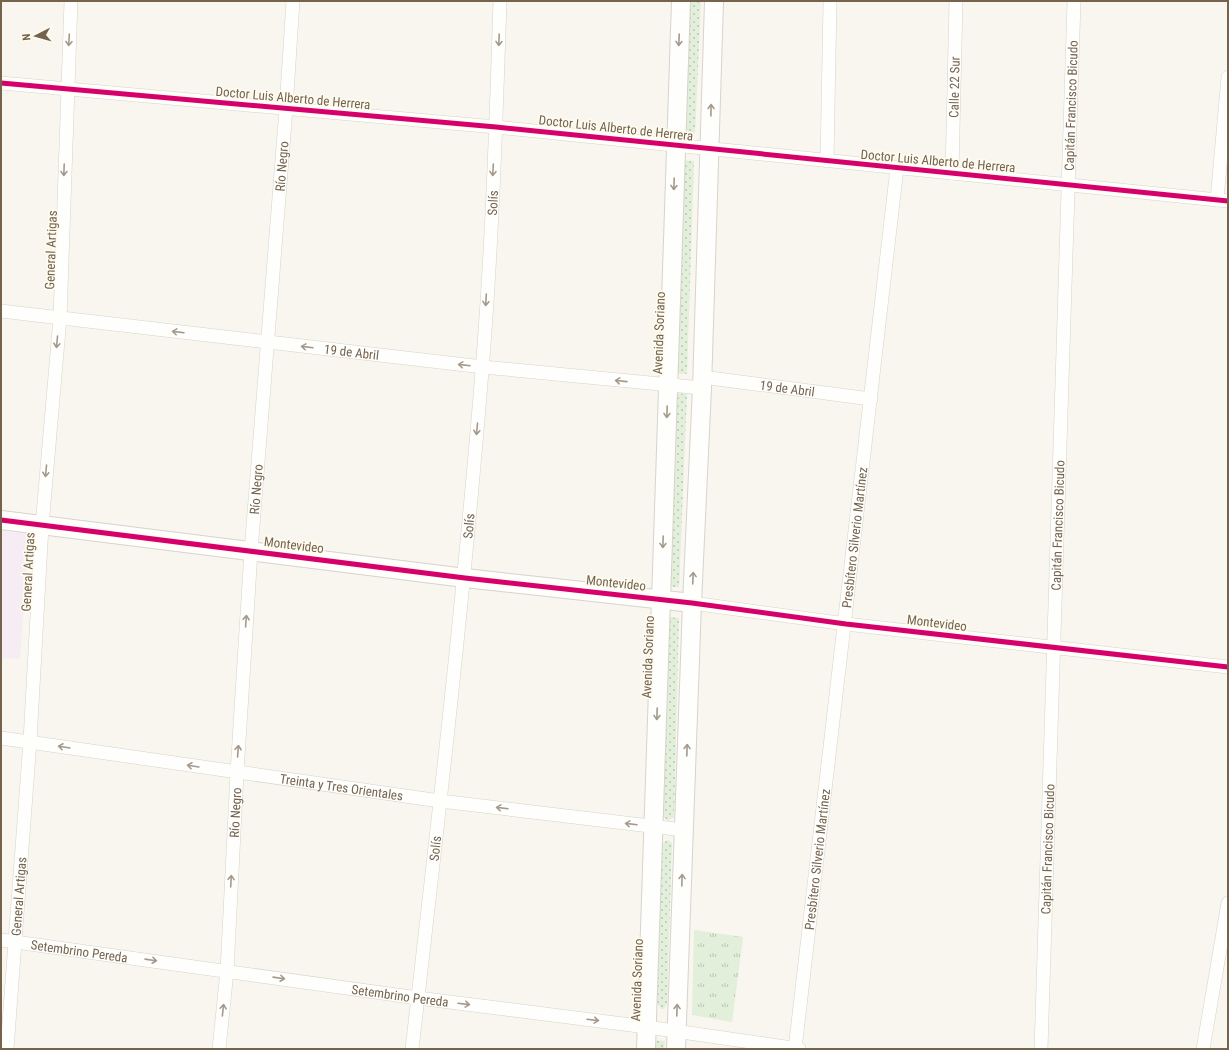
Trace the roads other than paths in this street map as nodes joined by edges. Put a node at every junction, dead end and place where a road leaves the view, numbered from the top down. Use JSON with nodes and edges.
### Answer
{"nodes":[{"id":1,"x":71,"y":1,"type":"edge"},
{"id":2,"x":293,"y":1,"type":"edge"},
{"id":3,"x":500,"y":1,"type":"edge"},
{"id":4,"x":681,"y":1,"type":"edge"},
{"id":5,"x":714,"y":1,"type":"edge"},
{"id":6,"x":830,"y":1,"type":"edge"},
{"id":7,"x":956,"y":1,"type":"edge"},
{"id":8,"x":1074,"y":1,"type":"edge"},
{"id":9,"x":1228,"y":77,"type":"edge"},
{"id":10,"x":1,"y":83,"type":"edge"},
{"id":11,"x":67,"y":89,"type":"junction"},
{"id":12,"x":286,"y":109,"type":"junction"},
{"id":13,"x":496,"y":126,"type":"junction"},
{"id":14,"x":676,"y":145,"type":"junction"},
{"id":15,"x":710,"y":149,"type":"junction"},
{"id":16,"x":827,"y":161,"type":"junction"},
{"id":17,"x":897,"y":168,"type":"junction"},
{"id":18,"x":952,"y":173,"type":"junction"},
{"id":19,"x":1068,"y":184,"type":"junction"},
{"id":20,"x":1223,"y":201,"type":"edge"},
{"id":21,"x":1,"y":311,"type":"edge"},
{"id":22,"x":60,"y":318,"type":"junction"},
{"id":23,"x":266,"y":342,"type":"junction"},
{"id":24,"x":483,"y":367,"type":"junction"},
{"id":25,"x":702,"y":383,"type":"junction"},
{"id":26,"x":668,"y":385,"type":"junction"},
{"id":27,"x":871,"y":399,"type":"junction"},
{"id":28,"x":1,"y":520,"type":"edge"},
{"id":29,"x":42,"y":526,"type":"junction"},
{"id":30,"x":251,"y":551,"type":"junction"},
{"id":31,"x":465,"y":578,"type":"junction"},
{"id":32,"x":661,"y":600,"type":"junction"},
{"id":33,"x":692,"y":603,"type":"junction"},
{"id":34,"x":846,"y":624,"type":"junction"},
{"id":35,"x":1054,"y":647,"type":"junction"},
{"id":36,"x":1228,"y":667,"type":"edge"},
{"id":37,"x":1,"y":738,"type":"edge"},
{"id":38,"x":30,"y":741,"type":"junction"},
{"id":39,"x":236,"y":773,"type":"junction"},
{"id":40,"x":440,"y":801,"type":"junction"},
{"id":41,"x":653,"y":826,"type":"junction"},
{"id":42,"x":684,"y":830,"type":"junction"},
{"id":43,"x":1228,"y":903,"type":"edge"},
{"id":44,"x":1,"y":940,"type":"edge"},
{"id":45,"x":15,"y":942,"type":"junction"},
{"id":46,"x":227,"y":971,"type":"junction"},
{"id":47,"x":418,"y":998,"type":"junction"},
{"id":48,"x":647,"y":1027,"type":"junction"},
{"id":49,"x":676,"y":1040,"type":"edge"},
{"id":50,"x":7,"y":1049,"type":"edge"},
{"id":51,"x":219,"y":1049,"type":"edge"},
{"id":52,"x":412,"y":1049,"type":"edge"},
{"id":53,"x":646,"y":1049,"type":"edge"},
{"id":54,"x":796,"y":1049,"type":"edge"},
{"id":55,"x":1041,"y":1049,"type":"edge"},
{"id":56,"x":1203,"y":1049,"type":"edge"}],
"edges":[{"from":1,"to":11,"type":"street","name":"General Artigas","one_way":true},
{"from":2,"to":12,"type":"street","name":"Río Negro"},
{"from":3,"to":13,"type":"street","name":"Solís","one_way":true},
{"from":4,"to":14,"type":"street","name":"Avenida Soriano","one_way":true},
{"from":15,"to":5,"type":"street","one_way":true},
{"from":6,"to":16,"type":"street"},
{"from":7,"to":18,"type":"street","name":"Calle 22 Sur"},
{"from":8,"to":19,"type":"street","name":"Capitán Francisco Bicudo"},
{"from":9,"to":20,"type":"street"},
{"from":10,"to":11,"type":"street","name":"Doctor Luis Alberto de Herrera"},
{"from":11,"to":12,"type":"street","name":"Doctor Luis Alberto de Herrera"},
{"from":11,"to":22,"type":"street","name":"General Artigas","one_way":true},
{"from":12,"to":13,"type":"street","name":"Doctor Luis Alberto de Herrera"},
{"from":12,"to":23,"type":"street","name":"Río Negro"},
{"from":13,"to":14,"type":"street","name":"Doctor Luis Alberto de Herrera"},
{"from":13,"to":24,"type":"street","name":"Solís","one_way":true},
{"from":14,"to":15,"type":"street","name":"Doctor Luis Alberto de Herrera"},
{"from":14,"to":26,"type":"street","name":"Avenida Soriano","one_way":true},
{"from":15,"to":16,"type":"street","name":"Doctor Luis Alberto de Herrera"},
{"from":15,"to":25,"type":"street"},
{"from":16,"to":17,"type":"street","name":"Doctor Luis Alberto de Herrera"},
{"from":17,"to":18,"type":"street","name":"Doctor Luis Alberto de Herrera"},
{"from":17,"to":27,"type":"street","name":"Presbítero Silverio Martínez"},
{"from":18,"to":19,"type":"street","name":"Doctor Luis Alberto de Herrera"},
{"from":19,"to":20,"type":"street","name":"Doctor Luis Alberto de Herrera"},
{"from":19,"to":35,"type":"street","name":"Capitán Francisco Bicudo"},
{"from":21,"to":22,"type":"street","name":"19 de Abril"},
{"from":23,"to":22,"type":"street","name":"19 de Abril","one_way":true},
{"from":22,"to":29,"type":"street","name":"General Artigas","one_way":true},
{"from":24,"to":23,"type":"street","name":"19 de Abril","one_way":true},
{"from":23,"to":30,"type":"street","name":"Río Negro"},
{"from":26,"to":24,"type":"street","name":"19 de Abril","one_way":true},
{"from":24,"to":31,"type":"street","name":"Solís","one_way":true},
{"from":25,"to":26,"type":"street","name":"19 de Abril"},
{"from":25,"to":27,"type":"street","name":"19 de Abril"},
{"from":33,"to":25,"type":"street","one_way":true},
{"from":26,"to":32,"type":"street","name":"Avenida Soriano","one_way":true},
{"from":27,"to":34,"type":"street","name":"Presbítero Silverio Martínez"},
{"from":28,"to":29,"type":"street","name":"Montevideo"},
{"from":29,"to":30,"type":"street","name":"Montevideo"},
{"from":29,"to":38,"type":"street","name":"General Artigas"},
{"from":30,"to":31,"type":"street","name":"Montevideo"},
{"from":39,"to":30,"type":"street","name":"Río Negro","one_way":true},
{"from":31,"to":32,"type":"street","name":"Montevideo"},
{"from":31,"to":40,"type":"street","name":"Solís"},
{"from":32,"to":33,"type":"street","name":"Montevideo"},
{"from":32,"to":41,"type":"street","name":"Avenida Soriano","one_way":true},
{"from":33,"to":34,"type":"street","name":"Montevideo"},
{"from":42,"to":33,"type":"street","one_way":true},
{"from":34,"to":35,"type":"street","name":"Montevideo"},
{"from":34,"to":54,"type":"street","name":"Presbítero Silverio Martínez"},
{"from":35,"to":36,"type":"street","name":"Montevideo"},
{"from":35,"to":55,"type":"street","name":"Capitán Francisco Bicudo"},
{"from":37,"to":38,"type":"street","name":"Treinta y Tres Orientales"},
{"from":39,"to":38,"type":"street","name":"Treinta y Tres Orientales","one_way":true},
{"from":38,"to":45,"type":"street","name":"General Artigas"},
{"from":39,"to":40,"type":"street","name":"Treinta y Tres Orientales"},
{"from":46,"to":39,"type":"street","name":"Río Negro","one_way":true},
{"from":41,"to":40,"type":"street","name":"Treinta y Tres Orientales","one_way":true},
{"from":40,"to":47,"type":"street","name":"Solís"},
{"from":41,"to":42,"type":"street","name":"Treinta y Tres Orientales"},
{"from":41,"to":48,"type":"street","name":"Avenida Soriano"},
{"from":49,"to":42,"type":"street","one_way":true},
{"from":43,"to":56,"type":"street"},
{"from":44,"to":45,"type":"street","name":"Setembrino Pereda"},
{"from":45,"to":46,"type":"street","name":"Setembrino Pereda","one_way":true},
{"from":45,"to":50,"type":"street","name":"General Artigas"},
{"from":46,"to":47,"type":"street","name":"Setembrino Pereda","one_way":true},
{"from":51,"to":46,"type":"street","name":"Río Negro","one_way":true},
{"from":47,"to":48,"type":"street","name":"Setembrino Pereda","one_way":true},
{"from":47,"to":52,"type":"street","name":"Solís"},
{"from":48,"to":49,"type":"street","name":"Setembrino Pereda"},
{"from":48,"to":53,"type":"street","name":"Avenida Soriano"},
{"from":49,"to":54,"type":"street","name":"Setembrino Pereda"}]}
